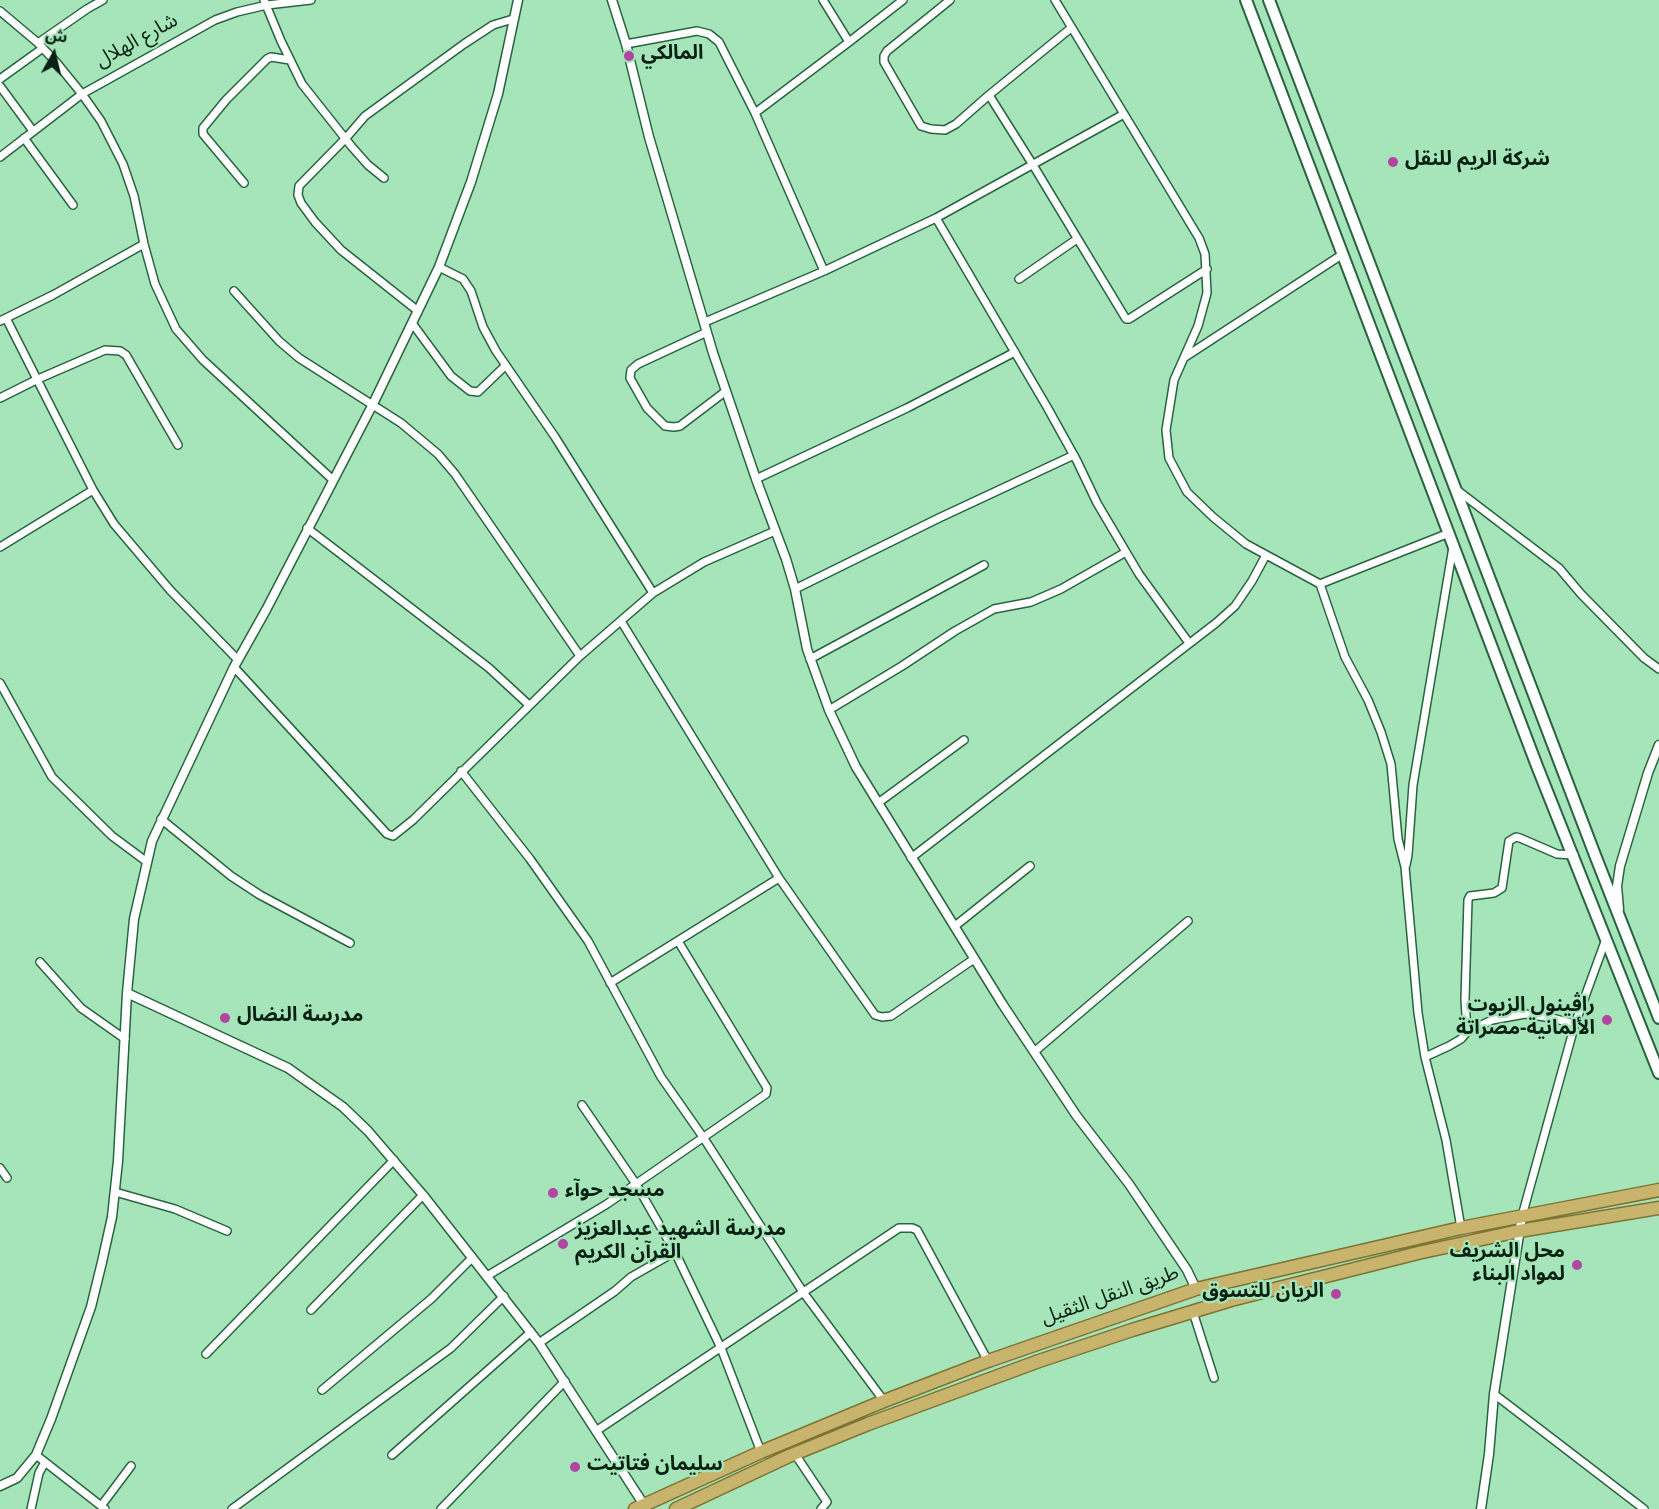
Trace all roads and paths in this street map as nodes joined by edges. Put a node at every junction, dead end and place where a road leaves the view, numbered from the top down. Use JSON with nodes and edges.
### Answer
{"nodes":[{"id":1,"x":103,"y":0,"type":"edge"},
{"id":2,"x":311,"y":0,"type":"edge"},
{"id":3,"x":518,"y":0,"type":"edge"},
{"id":4,"x":612,"y":0,"type":"edge"},
{"id":5,"x":823,"y":0,"type":"edge"},
{"id":6,"x":903,"y":0,"type":"edge"},
{"id":7,"x":950,"y":0,"type":"edge"},
{"id":8,"x":1055,"y":0,"type":"edge"},
{"id":9,"x":1246,"y":0,"type":"edge"},
{"id":10,"x":1269,"y":0,"type":"edge"},
{"id":11,"x":266,"y":3,"type":"edge"},
{"id":12,"x":0,"y":11,"type":"edge"},
{"id":13,"x":513,"y":19,"type":"junction"},
{"id":14,"x":1071,"y":28,"type":"junction"},
{"id":15,"x":849,"y":42,"type":"junction"},
{"id":16,"x":626,"y":44,"type":"junction"},
{"id":17,"x":41,"y":46,"type":"junction"},
{"id":18,"x":290,"y":60,"type":"junction"},
{"id":19,"x":0,"y":79,"type":"edge"},
{"id":20,"x":0,"y":86,"type":"edge"},
{"id":21,"x":82,"y":94,"type":"junction"},
{"id":22,"x":989,"y":95,"type":"junction"},
{"id":23,"x":755,"y":113,"type":"junction"},
{"id":24,"x":1124,"y":114,"type":"junction"},
{"id":25,"x":33,"y":131,"type":"junction"},
{"id":26,"x":24,"y":138,"type":"junction"},
{"id":27,"x":346,"y":138,"type":"junction"},
{"id":28,"x":0,"y":157,"type":"edge"},
{"id":29,"x":1034,"y":165,"type":"junction"},
{"id":30,"x":384,"y":178,"type":"dead end"},
{"id":31,"x":244,"y":183,"type":"dead end"},
{"id":32,"x":73,"y":205,"type":"dead end"},
{"id":33,"x":936,"y":218,"type":"junction"},
{"id":34,"x":1077,"y":239,"type":"junction"},
{"id":35,"x":144,"y":244,"type":"junction"},
{"id":36,"x":1343,"y":254,"type":"junction"},
{"id":37,"x":439,"y":267,"type":"junction"},
{"id":38,"x":1207,"y":269,"type":"junction"},
{"id":39,"x":824,"y":271,"type":"junction"},
{"id":40,"x":1019,"y":279,"type":"dead end"},
{"id":41,"x":234,"y":291,"type":"dead end"},
{"id":42,"x":418,"y":311,"type":"junction"},
{"id":43,"x":3,"y":319,"type":"edge"},
{"id":44,"x":705,"y":322,"type":"junction"},
{"id":45,"x":412,"y":323,"type":"junction"},
{"id":46,"x":707,"y":332,"type":"junction"},
{"id":47,"x":1015,"y":352,"type":"junction"},
{"id":48,"x":1183,"y":358,"type":"junction"},
{"id":49,"x":505,"y":366,"type":"junction"},
{"id":50,"x":1408,"y":367,"type":"junction"},
{"id":51,"x":1389,"y":374,"type":"junction"},
{"id":52,"x":38,"y":379,"type":"junction"},
{"id":53,"x":726,"y":391,"type":"junction"},
{"id":54,"x":0,"y":398,"type":"edge"},
{"id":55,"x":373,"y":404,"type":"junction"},
{"id":56,"x":178,"y":445,"type":"dead end"},
{"id":57,"x":1074,"y":454,"type":"junction"},
{"id":58,"x":756,"y":479,"type":"junction"},
{"id":59,"x":333,"y":480,"type":"junction"},
{"id":60,"x":1455,"y":489,"type":"junction"},
{"id":61,"x":93,"y":490,"type":"junction"},
{"id":62,"x":307,"y":528,"type":"junction"},
{"id":63,"x":775,"y":531,"type":"junction"},
{"id":64,"x":1451,"y":538,"type":"junction"},
{"id":65,"x":0,"y":547,"type":"edge"},
{"id":66,"x":1126,"y":552,"type":"junction"},
{"id":67,"x":1266,"y":555,"type":"junction"},
{"id":68,"x":984,"y":565,"type":"dead end"},
{"id":69,"x":1320,"y":584,"type":"junction"},
{"id":70,"x":795,"y":590,"type":"junction"},
{"id":71,"x":653,"y":594,"type":"junction"},
{"id":72,"x":621,"y":621,"type":"junction"},
{"id":73,"x":1189,"y":643,"type":"junction"},
{"id":74,"x":580,"y":656,"type":"junction"},
{"id":75,"x":810,"y":659,"type":"junction"},
{"id":76,"x":236,"y":664,"type":"junction"},
{"id":77,"x":1659,"y":669,"type":"edge"},
{"id":78,"x":0,"y":683,"type":"edge"},
{"id":79,"x":529,"y":705,"type":"junction"},
{"id":80,"x":829,"y":710,"type":"junction"},
{"id":81,"x":964,"y":740,"type":"dead end"},
{"id":82,"x":1659,"y":745,"type":"edge"},
{"id":83,"x":461,"y":771,"type":"junction"},
{"id":84,"x":878,"y":803,"type":"junction"},
{"id":85,"x":161,"y":819,"type":"junction"},
{"id":86,"x":1574,"y":855,"type":"junction"},
{"id":87,"x":911,"y":858,"type":"junction"},
{"id":88,"x":147,"y":862,"type":"junction"},
{"id":89,"x":1030,"y":866,"type":"dead end"},
{"id":90,"x":1405,"y":867,"type":"junction"},
{"id":91,"x":779,"y":878,"type":"junction"},
{"id":92,"x":1619,"y":914,"type":"junction"},
{"id":93,"x":1188,"y":921,"type":"dead end"},
{"id":94,"x":955,"y":926,"type":"junction"},
{"id":95,"x":1606,"y":939,"type":"junction"},
{"id":96,"x":678,"y":941,"type":"junction"},
{"id":97,"x":350,"y":943,"type":"dead end"},
{"id":98,"x":974,"y":959,"type":"junction"},
{"id":99,"x":40,"y":962,"type":"dead end"},
{"id":100,"x":610,"y":983,"type":"junction"},
{"id":101,"x":126,"y":993,"type":"junction"},
{"id":102,"x":1659,"y":1018,"type":"edge"},
{"id":103,"x":1575,"y":1024,"type":"junction"},
{"id":104,"x":1467,"y":1032,"type":"junction"},
{"id":105,"x":125,"y":1040,"type":"junction"},
{"id":106,"x":1034,"y":1052,"type":"junction"},
{"id":107,"x":1425,"y":1057,"type":"junction"},
{"id":108,"x":1659,"y":1073,"type":"edge"},
{"id":109,"x":582,"y":1106,"type":"dead end"},
{"id":110,"x":703,"y":1137,"type":"junction"},
{"id":111,"x":394,"y":1160,"type":"junction"},
{"id":112,"x":0,"y":1168,"type":"edge"},
{"id":113,"x":7,"y":1178,"type":"dead end"},
{"id":114,"x":636,"y":1184,"type":"junction"},
{"id":115,"x":1656,"y":1190,"type":"edge"},
{"id":116,"x":115,"y":1192,"type":"junction"},
{"id":117,"x":423,"y":1195,"type":"junction"},
{"id":118,"x":1659,"y":1208,"type":"edge"},
{"id":119,"x":1522,"y":1216,"type":"junction"},
{"id":120,"x":1461,"y":1228,"type":"junction"},
{"id":121,"x":227,"y":1231,"type":"dead end"},
{"id":122,"x":1519,"y":1231,"type":"junction"},
{"id":123,"x":675,"y":1252,"type":"junction"},
{"id":124,"x":472,"y":1258,"type":"junction"},
{"id":125,"x":487,"y":1276,"type":"junction"},
{"id":126,"x":1196,"y":1289,"type":"junction"},
{"id":127,"x":803,"y":1292,"type":"junction"},
{"id":128,"x":504,"y":1296,"type":"junction"},
{"id":129,"x":311,"y":1310,"type":"dead end"},
{"id":130,"x":1193,"y":1312,"type":"junction"},
{"id":131,"x":531,"y":1332,"type":"junction"},
{"id":132,"x":539,"y":1343,"type":"junction"},
{"id":133,"x":721,"y":1348,"type":"junction"},
{"id":134,"x":206,"y":1354,"type":"dead end"},
{"id":135,"x":988,"y":1361,"type":"junction"},
{"id":136,"x":1214,"y":1378,"type":"dead end"},
{"id":137,"x":565,"y":1381,"type":"junction"},
{"id":138,"x":322,"y":1390,"type":"dead end"},
{"id":139,"x":1494,"y":1394,"type":"junction"},
{"id":140,"x":884,"y":1401,"type":"junction"},
{"id":141,"x":596,"y":1431,"type":"junction"},
{"id":142,"x":761,"y":1452,"type":"junction"},
{"id":143,"x":795,"y":1454,"type":"junction"},
{"id":144,"x":36,"y":1455,"type":"junction"},
{"id":145,"x":392,"y":1455,"type":"dead end"},
{"id":146,"x":45,"y":1462,"type":"junction"},
{"id":147,"x":131,"y":1466,"type":"dead end"},
{"id":148,"x":0,"y":1486,"type":"edge"},
{"id":149,"x":642,"y":1507,"type":"edge"},
{"id":150,"x":827,"y":1507,"type":"edge"},
{"id":151,"x":103,"y":1508,"type":"edge"},
{"id":152,"x":31,"y":1509,"type":"edge"},
{"id":153,"x":232,"y":1509,"type":"edge"},
{"id":154,"x":441,"y":1509,"type":"edge"},
{"id":155,"x":676,"y":1509,"type":"edge"},
{"id":156,"x":1481,"y":1509,"type":"edge"},
{"id":157,"x":1644,"y":1509,"type":"edge"}],
"edges":[{"from":1,"to":17,"type":"street"},
{"from":2,"to":11,"type":"street","name":"شارع الهلال"},
{"from":3,"to":13,"type":"street"},
{"from":4,"to":16,"type":"street"},
{"from":5,"to":15,"type":"street"},
{"from":6,"to":15,"type":"street"},
{"from":7,"to":22,"type":"street"},
{"from":8,"to":14,"type":"street"},
{"from":9,"to":36,"type":"main road"},
{"from":10,"to":50,"type":"main road"},
{"from":11,"to":18,"type":"street"},
{"from":11,"to":21,"type":"street","name":"شارع الهلال"},
{"from":12,"to":17,"type":"street"},
{"from":13,"to":27,"type":"street"},
{"from":13,"to":37,"type":"street"},
{"from":14,"to":22,"type":"street"},
{"from":14,"to":24,"type":"street"},
{"from":15,"to":23,"type":"street"},
{"from":16,"to":23,"type":"street"},
{"from":16,"to":44,"type":"street"},
{"from":17,"to":19,"type":"street"},
{"from":17,"to":21,"type":"street"},
{"from":18,"to":27,"type":"street"},
{"from":18,"to":31,"type":"street"},
{"from":20,"to":25,"type":"street"},
{"from":21,"to":25,"type":"street","name":"شارع الهلال"},
{"from":21,"to":35,"type":"street"},
{"from":22,"to":29,"type":"street"},
{"from":23,"to":39,"type":"street"},
{"from":24,"to":29,"type":"street"},
{"from":24,"to":38,"type":"street"},
{"from":25,"to":26,"type":"street","name":"شارع الهلال"},
{"from":26,"to":28,"type":"street","name":"شارع الهلال"},
{"from":26,"to":32,"type":"street"},
{"from":27,"to":30,"type":"street"},
{"from":27,"to":42,"type":"street"},
{"from":29,"to":33,"type":"street"},
{"from":29,"to":34,"type":"street"},
{"from":33,"to":39,"type":"street"},
{"from":33,"to":47,"type":"street"},
{"from":34,"to":38,"type":"street"},
{"from":34,"to":40,"type":"street"},
{"from":35,"to":43,"type":"street"},
{"from":35,"to":59,"type":"street"},
{"from":36,"to":48,"type":"street"},
{"from":36,"to":51,"type":"main road"},
{"from":37,"to":42,"type":"street"},
{"from":37,"to":49,"type":"street"},
{"from":38,"to":48,"type":"street"},
{"from":39,"to":44,"type":"street"},
{"from":41,"to":55,"type":"street"},
{"from":42,"to":45,"type":"street"},
{"from":43,"to":52,"type":"street"},
{"from":44,"to":46,"type":"street"},
{"from":45,"to":49,"type":"street"},
{"from":45,"to":55,"type":"street"},
{"from":46,"to":53,"type":"street"},
{"from":46,"to":53,"type":"street"},
{"from":47,"to":57,"type":"street"},
{"from":47,"to":58,"type":"street"},
{"from":48,"to":67,"type":"street"},
{"from":49,"to":71,"type":"street"},
{"from":50,"to":51,"type":"main road"},
{"from":50,"to":60,"type":"main road"},
{"from":51,"to":64,"type":"main road"},
{"from":52,"to":54,"type":"street"},
{"from":52,"to":56,"type":"street"},
{"from":52,"to":61,"type":"street"},
{"from":53,"to":58,"type":"street"},
{"from":55,"to":59,"type":"street"},
{"from":55,"to":74,"type":"street"},
{"from":57,"to":66,"type":"street"},
{"from":57,"to":70,"type":"street"},
{"from":58,"to":63,"type":"street"},
{"from":59,"to":62,"type":"street"},
{"from":60,"to":77,"type":"street"},
{"from":60,"to":92,"type":"main road"},
{"from":61,"to":65,"type":"street"},
{"from":61,"to":76,"type":"street"},
{"from":62,"to":76,"type":"street"},
{"from":62,"to":79,"type":"street"},
{"from":63,"to":70,"type":"street"},
{"from":63,"to":71,"type":"street"},
{"from":64,"to":69,"type":"street"},
{"from":64,"to":86,"type":"main road"},
{"from":64,"to":90,"type":"street"},
{"from":66,"to":73,"type":"street"},
{"from":66,"to":80,"type":"street"},
{"from":67,"to":69,"type":"street"},
{"from":67,"to":73,"type":"street"},
{"from":68,"to":75,"type":"street"},
{"from":69,"to":90,"type":"street"},
{"from":70,"to":75,"type":"street"},
{"from":71,"to":72,"type":"street"},
{"from":72,"to":74,"type":"street"},
{"from":72,"to":91,"type":"street"},
{"from":73,"to":87,"type":"street"},
{"from":74,"to":79,"type":"street"},
{"from":75,"to":80,"type":"street"},
{"from":76,"to":83,"type":"street"},
{"from":76,"to":85,"type":"street"},
{"from":78,"to":88,"type":"street"},
{"from":79,"to":83,"type":"street"},
{"from":80,"to":84,"type":"street"},
{"from":81,"to":84,"type":"street"},
{"from":82,"to":92,"type":"street"},
{"from":83,"to":100,"type":"street"},
{"from":84,"to":87,"type":"street"},
{"from":85,"to":88,"type":"street"},
{"from":85,"to":97,"type":"street"},
{"from":86,"to":95,"type":"main road"},
{"from":86,"to":104,"type":"street"},
{"from":87,"to":94,"type":"street"},
{"from":88,"to":101,"type":"street"},
{"from":89,"to":94,"type":"street"},
{"from":90,"to":107,"type":"street"},
{"from":91,"to":96,"type":"street"},
{"from":91,"to":98,"type":"street"},
{"from":92,"to":102,"type":"main road"},
{"from":93,"to":106,"type":"street"},
{"from":94,"to":98,"type":"street"},
{"from":95,"to":103,"type":"street"},
{"from":95,"to":108,"type":"main road"},
{"from":96,"to":100,"type":"street"},
{"from":96,"to":110,"type":"street"},
{"from":98,"to":106,"type":"street"},
{"from":99,"to":105,"type":"street"},
{"from":100,"to":110,"type":"street"},
{"from":101,"to":105,"type":"street"},
{"from":101,"to":111,"type":"street"},
{"from":103,"to":104,"type":"street"},
{"from":103,"to":119,"type":"street"},
{"from":104,"to":107,"type":"street"},
{"from":105,"to":116,"type":"street"},
{"from":106,"to":126,"type":"street"},
{"from":107,"to":120,"type":"street"},
{"from":109,"to":114,"type":"street"},
{"from":110,"to":114,"type":"street"},
{"from":110,"to":127,"type":"street"},
{"from":111,"to":117,"type":"street"},
{"from":111,"to":134,"type":"street"},
{"from":112,"to":113,"type":"street"},
{"from":114,"to":123,"type":"street"},
{"from":114,"to":125,"type":"street"},
{"from":115,"to":119,"type":"highway","name":"طريق النقل الثقيل"},
{"from":116,"to":121,"type":"street"},
{"from":116,"to":144,"type":"street"},
{"from":117,"to":124,"type":"street"},
{"from":117,"to":129,"type":"street"},
{"from":118,"to":122,"type":"highway","name":"طريق النقل الثقيل"},
{"from":119,"to":120,"type":"highway","name":"طريق النقل الثقيل"},
{"from":119,"to":122,"type":"street"},
{"from":120,"to":126,"type":"highway","name":"طريق النقل الثقيل"},
{"from":122,"to":130,"type":"highway","name":"طريق النقل الثقيل"},
{"from":122,"to":139,"type":"street"},
{"from":123,"to":132,"type":"street"},
{"from":123,"to":133,"type":"street"},
{"from":124,"to":125,"type":"street"},
{"from":124,"to":138,"type":"street"},
{"from":125,"to":128,"type":"street"},
{"from":126,"to":135,"type":"highway","name":"طريق النقل الثقيل"},
{"from":127,"to":133,"type":"street"},
{"from":127,"to":135,"type":"street"},
{"from":127,"to":140,"type":"street"},
{"from":128,"to":131,"type":"street"},
{"from":128,"to":153,"type":"street"},
{"from":130,"to":136,"type":"street"},
{"from":130,"to":143,"type":"highway","name":"طريق النقل الثقيل"},
{"from":131,"to":132,"type":"street"},
{"from":131,"to":145,"type":"street"},
{"from":132,"to":137,"type":"street"},
{"from":133,"to":141,"type":"street"},
{"from":133,"to":142,"type":"street"},
{"from":135,"to":140,"type":"highway","name":"طريق النقل الثقيل"},
{"from":137,"to":141,"type":"street"},
{"from":137,"to":154,"type":"street"},
{"from":139,"to":156,"type":"street"},
{"from":139,"to":157,"type":"street"},
{"from":140,"to":142,"type":"highway","name":"طريق النقل الثقيل"},
{"from":141,"to":149,"type":"street"},
{"from":142,"to":149,"type":"highway","name":"طريق النقل الثقيل"},
{"from":143,"to":150,"type":"street"},
{"from":143,"to":155,"type":"highway","name":"طريق النقل الثقيل"},
{"from":144,"to":146,"type":"street"},
{"from":144,"to":148,"type":"street"},
{"from":146,"to":151,"type":"street"},
{"from":146,"to":152,"type":"street"},
{"from":147,"to":151,"type":"street"}]}
